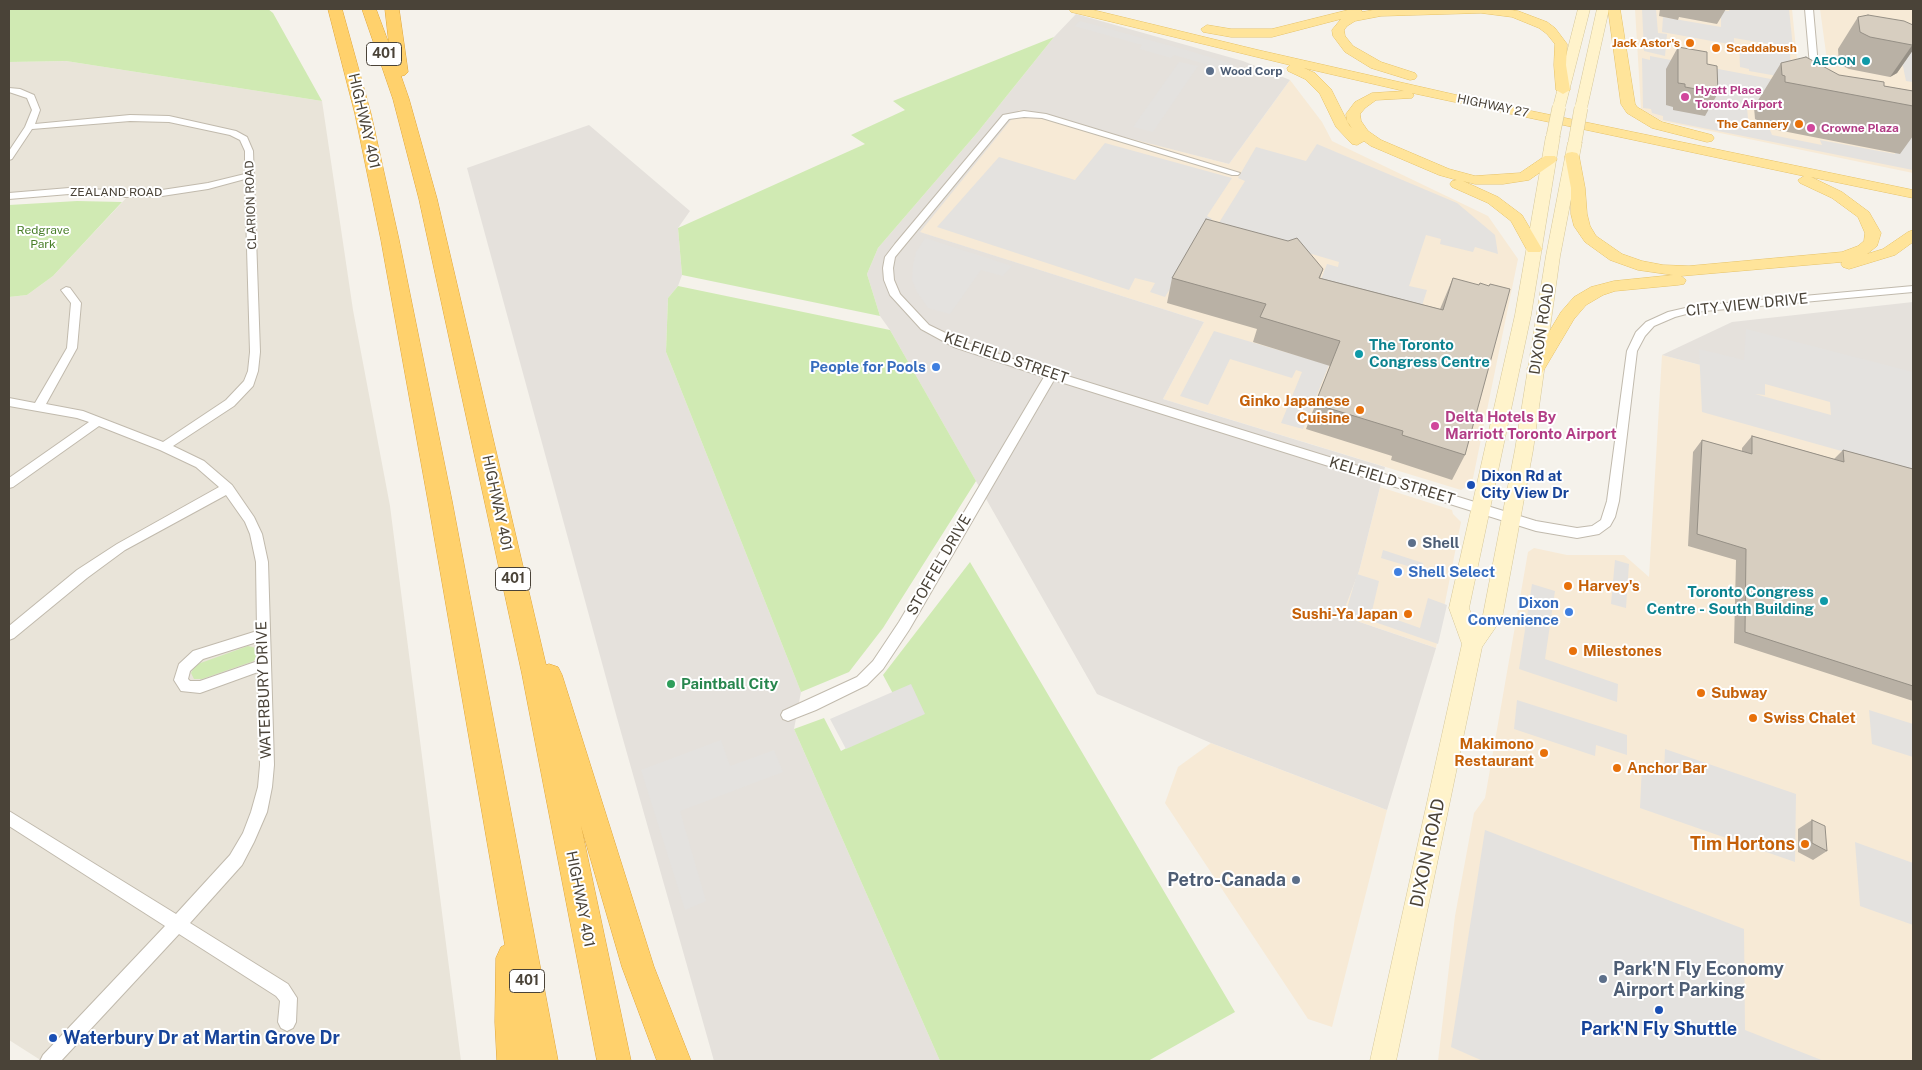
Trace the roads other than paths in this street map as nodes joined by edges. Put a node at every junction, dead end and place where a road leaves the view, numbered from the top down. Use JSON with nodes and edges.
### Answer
{"nodes":[{"id":1,"x":335,"y":9,"type":"edge"},
{"id":2,"x":369,"y":9,"type":"edge"},
{"id":3,"x":392,"y":9,"type":"edge"},
{"id":4,"x":1075,"y":9,"type":"edge"},
{"id":5,"x":1104,"y":9,"type":"edge"},
{"id":6,"x":1379,"y":9,"type":"edge"},
{"id":7,"x":1584,"y":9,"type":"edge"},
{"id":8,"x":1603,"y":9,"type":"edge"},
{"id":9,"x":1614,"y":9,"type":"edge"},
{"id":10,"x":1809,"y":9,"type":"edge"},
{"id":11,"x":1176,"y":26,"type":"junction"},
{"id":12,"x":1258,"y":54,"type":"junction"},
{"id":13,"x":1816,"y":84,"type":"edge"},
{"id":14,"x":9,"y":90,"type":"edge"},
{"id":15,"x":1563,"y":90,"type":"junction"},
{"id":16,"x":401,"y":99,"type":"junction"},
{"id":17,"x":1489,"y":103,"type":"junction"},
{"id":18,"x":29,"y":127,"type":"junction"},
{"id":19,"x":1574,"y":149,"type":"junction"},
{"id":20,"x":1700,"y":150,"type":"junction"},
{"id":21,"x":1757,"y":152,"type":"junction"},
{"id":22,"x":9,"y":157,"type":"edge"},
{"id":23,"x":1550,"y":159,"type":"junction"},
{"id":24,"x":1235,"y":173,"type":"dead end"},
{"id":25,"x":251,"y":176,"type":"junction"},
{"id":26,"x":1913,"y":184,"type":"edge"},
{"id":27,"x":1913,"y":194,"type":"edge"},
{"id":28,"x":9,"y":196,"type":"edge"},
{"id":29,"x":1913,"y":235,"type":"edge"},
{"id":30,"x":1534,"y":249,"type":"junction"},
{"id":31,"x":1913,"y":288,"type":"edge"},
{"id":32,"x":66,"y":290,"type":"dead end"},
{"id":33,"x":1523,"y":316,"type":"junction"},
{"id":34,"x":1544,"y":320,"type":"junction"},
{"id":35,"x":1536,"y":368,"type":"junction"},
{"id":36,"x":1051,"y":375,"type":"junction"},
{"id":37,"x":9,"y":402,"type":"edge"},
{"id":38,"x":39,"y":406,"type":"junction"},
{"id":39,"x":97,"y":422,"type":"junction"},
{"id":40,"x":164,"y":447,"type":"junction"},
{"id":41,"x":9,"y":484,"type":"edge"},
{"id":42,"x":228,"y":488,"type":"junction"},
{"id":43,"x":1480,"y":509,"type":"junction"},
{"id":44,"x":1511,"y":518,"type":"junction"},
{"id":45,"x":512,"y":572,"type":"junction"},
{"id":46,"x":9,"y":634,"type":"edge"},
{"id":47,"x":262,"y":635,"type":"junction"},
{"id":48,"x":1472,"y":644,"type":"junction"},
{"id":49,"x":265,"y":664,"type":"junction"},
{"id":50,"x":788,"y":715,"type":"dead end"},
{"id":51,"x":9,"y":818,"type":"edge"},
{"id":52,"x":513,"y":902,"type":"junction"},
{"id":53,"x":176,"y":925,"type":"junction"},
{"id":54,"x":287,"y":1022,"type":"dead end"},
{"id":55,"x":49,"y":1061,"type":"edge"},
{"id":56,"x":514,"y":1061,"type":"edge"},
{"id":57,"x":541,"y":1061,"type":"edge"},
{"id":58,"x":614,"y":1061,"type":"edge"},
{"id":59,"x":674,"y":1061,"type":"edge"},
{"id":60,"x":1383,"y":1061,"type":"edge"}],
"edges":[{"from":1,"to":52,"type":"highway","name":"HIGHWAY 401","number":"401"},
{"from":2,"to":16,"type":"highway","name":"HIGHWAY 401","number":"401"},
{"from":3,"to":16,"type":"highway"},
{"from":4,"to":12,"type":"main road","name":"HIGHWAY 27"},
{"from":5,"to":11,"type":"main road","name":"HIGHWAY 27"},
{"from":6,"to":11,"type":"main road"},
{"from":7,"to":15,"type":"main road","name":"DIXON ROAD"},
{"from":8,"to":19,"type":"main road","name":"DIXON ROAD","bridge":true},
{"from":9,"to":21,"type":"main road"},
{"from":10,"to":13,"type":"street"},
{"from":11,"to":17,"type":"main road","name":"HIGHWAY 27"},
{"from":12,"to":17,"type":"main road","name":"HIGHWAY 27"},
{"from":12,"to":30,"type":"main road"},
{"from":14,"to":18,"type":"street"},
{"from":15,"to":17,"type":"main road"},
{"from":15,"to":23,"type":"main road","name":"DIXON ROAD","bridge":true},
{"from":16,"to":45,"type":"highway","name":"HIGHWAY 401","number":"401"},
{"from":17,"to":20,"type":"main road","name":"HIGHWAY 27"},
{"from":17,"to":21,"type":"main road","name":"HIGHWAY 27"},
{"from":17,"to":23,"type":"main road"},
{"from":18,"to":22,"type":"street"},
{"from":18,"to":25,"type":"street","name":"CLARION ROAD"},
{"from":19,"to":20,"type":"main road"},
{"from":19,"to":34,"type":"main road","name":"DIXON ROAD"},
{"from":20,"to":27,"type":"main road","name":"HIGHWAY 27"},
{"from":21,"to":26,"type":"main road","name":"HIGHWAY 27"},
{"from":23,"to":30,"type":"main road","name":"DIXON ROAD"},
{"from":24,"to":36,"type":"street","name":"KELFIELD STREET"},
{"from":25,"to":28,"type":"street","name":"ZEALAND ROAD"},
{"from":25,"to":40,"type":"street","name":"CLARION ROAD"},
{"from":29,"to":35,"type":"main road"},
{"from":30,"to":33,"type":"main road","name":"DIXON ROAD"},
{"from":31,"to":44,"type":"street","name":"CITY VIEW DRIVE"},
{"from":32,"to":38,"type":"street"},
{"from":33,"to":34,"type":"main road"},
{"from":33,"to":43,"type":"main road","name":"DIXON ROAD"},
{"from":34,"to":35,"type":"main road","name":"DIXON ROAD"},
{"from":35,"to":44,"type":"main road","name":"DIXON ROAD"},
{"from":36,"to":43,"type":"street","name":"KELFIELD STREET"},
{"from":36,"to":50,"type":"street","name":"STOFFEL DRIVE"},
{"from":37,"to":38,"type":"street","name":"WATERBURY DRIVE"},
{"from":38,"to":39,"type":"street","name":"WATERBURY DRIVE"},
{"from":39,"to":40,"type":"street","name":"WATERBURY DRIVE"},
{"from":39,"to":41,"type":"street"},
{"from":40,"to":42,"type":"street","name":"WATERBURY DRIVE"},
{"from":42,"to":46,"type":"street"},
{"from":42,"to":47,"type":"street","name":"WATERBURY DRIVE"},
{"from":43,"to":44,"type":"street","name":"KELFIELD STREET"},
{"from":43,"to":48,"type":"main road","name":"DIXON ROAD"},
{"from":44,"to":48,"type":"main road","name":"DIXON ROAD"},
{"from":45,"to":58,"type":"highway","name":"HIGHWAY 401","number":"401"},
{"from":45,"to":59,"type":"highway"},
{"from":47,"to":49,"type":"street","name":"WATERBURY DRIVE"},
{"from":47,"to":49,"type":"street"},
{"from":48,"to":60,"type":"main road","name":"DIXON ROAD"},
{"from":49,"to":53,"type":"street","name":"WATERBURY DRIVE"},
{"from":51,"to":53,"type":"street"},
{"from":52,"to":56,"type":"highway"},
{"from":52,"to":57,"type":"highway","name":"HIGHWAY 401","number":"401"},
{"from":53,"to":54,"type":"street"},
{"from":53,"to":55,"type":"street","name":"WATERBURY DRIVE"}]}
